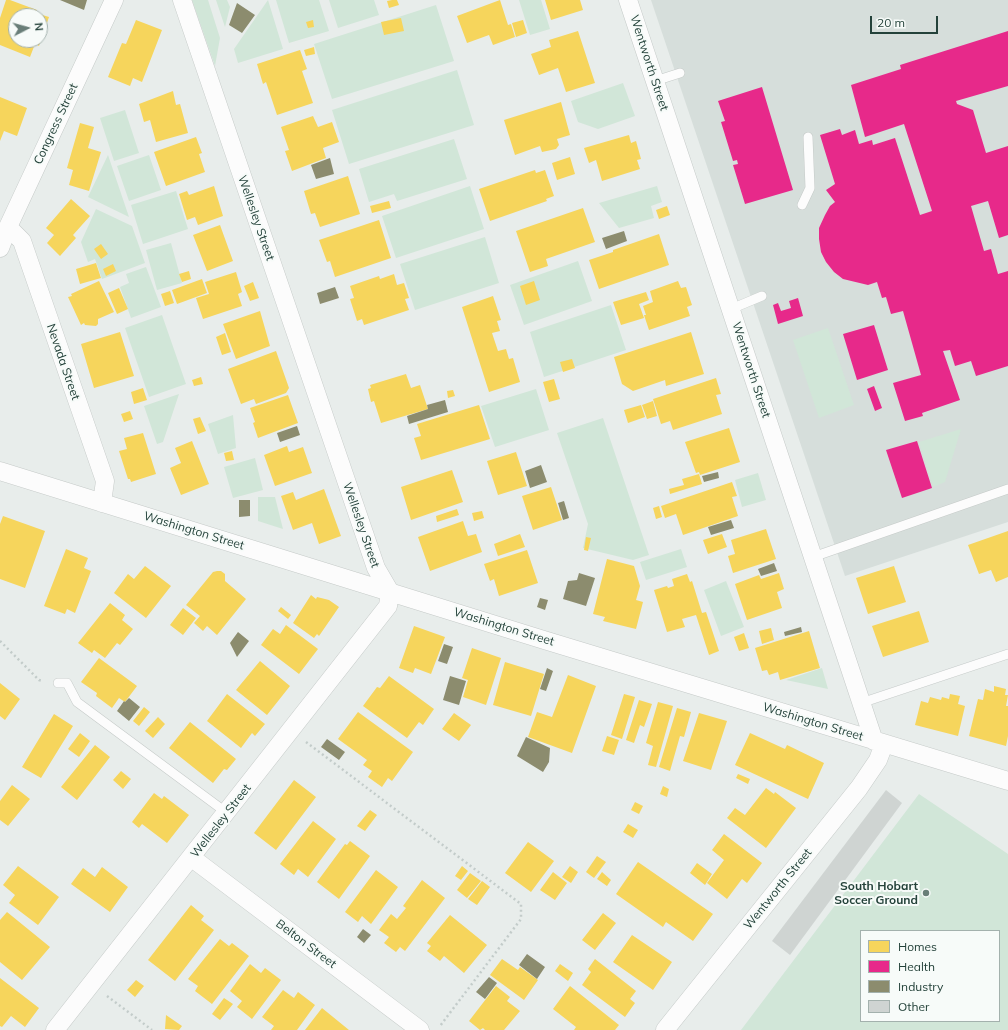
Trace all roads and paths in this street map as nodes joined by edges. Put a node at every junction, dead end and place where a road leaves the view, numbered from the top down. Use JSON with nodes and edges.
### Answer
{"nodes":[{"id":1,"x":114,"y":0,"type":"edge"},
{"id":2,"x":182,"y":0,"type":"edge"},
{"id":3,"x":628,"y":0,"type":"edge"},
{"id":4,"x":680,"y":73,"type":"dead end"},
{"id":5,"x":655,"y":81,"type":"junction"},
{"id":6,"x":808,"y":137,"type":"dead end"},
{"id":7,"x":802,"y":205,"type":"dead end"},
{"id":8,"x":8,"y":227,"type":"junction"},
{"id":9,"x":0,"y":248,"type":"edge"},
{"id":10,"x":762,"y":296,"type":"dead end"},
{"id":11,"x":731,"y":309,"type":"junction"},
{"id":12,"x":0,"y":471,"type":"edge"},
{"id":13,"x":1008,"y":489,"type":"edge"},
{"id":14,"x":102,"y":503,"type":"junction"},
{"id":15,"x":813,"y":557,"type":"junction"},
{"id":16,"x":390,"y":592,"type":"junction"},
{"id":17,"x":0,"y":641,"type":"edge"},
{"id":18,"x":1008,"y":654,"type":"edge"},
{"id":19,"x":58,"y":683,"type":"joint"},
{"id":20,"x":861,"y":703,"type":"junction"},
{"id":21,"x":291,"y":730,"type":"junction"},
{"id":22,"x":879,"y":742,"type":"junction"},
{"id":23,"x":1008,"y":781,"type":"edge"},
{"id":24,"x":227,"y":813,"type":"junction"},
{"id":25,"x":192,"y":858,"type":"junction"},
{"id":26,"x":91,"y":984,"type":"junction"},
{"id":27,"x":55,"y":1030,"type":"edge"},
{"id":28,"x":152,"y":1030,"type":"edge"},
{"id":29,"x":420,"y":1030,"type":"edge"},
{"id":30,"x":437,"y":1030,"type":"edge"},
{"id":31,"x":665,"y":1030,"type":"edge"}],
"edges":[{"from":1,"to":8,"type":"street","name":"Congress Street"},
{"from":2,"to":16,"type":"street","name":"Wellesley Street"},
{"from":3,"to":5,"type":"street","name":"Wentworth Street"},
{"from":4,"to":5,"type":"lane"},
{"from":5,"to":11,"type":"street","name":"Wentworth Street"},
{"from":6,"to":7,"type":"lane"},
{"from":8,"to":9,"type":"street","name":"Congress Street"},
{"from":8,"to":14,"type":"street","name":"Nevada Street"},
{"from":10,"to":11,"type":"lane"},
{"from":11,"to":15,"type":"street","name":"Wentworth Street"},
{"from":12,"to":14,"type":"street","name":"Washington Street"},
{"from":13,"to":15,"type":"lane"},
{"from":14,"to":16,"type":"street","name":"Washington Street"},
{"from":15,"to":20,"type":"street","name":"Wentworth Street"},
{"from":16,"to":21,"type":"street","name":"Wellesley Street"},
{"from":16,"to":22,"type":"street","name":"Washington Street"},
{"from":17,"to":19,"type":"path"},
{"from":18,"to":20,"type":"lane"},
{"from":19,"to":24,"type":"lane"},
{"from":20,"to":22,"type":"street","name":"Wentworth Street"},
{"from":21,"to":24,"type":"street","name":"Wellesley Street"},
{"from":21,"to":30,"type":"path"},
{"from":22,"to":23,"type":"street","name":"Washington Street"},
{"from":22,"to":31,"type":"street","name":"Wentworth Street"},
{"from":24,"to":25,"type":"street","name":"Wellesley Street"},
{"from":25,"to":26,"type":"street","name":"Wellesley Street"},
{"from":25,"to":29,"type":"street","name":"Belton Street"},
{"from":26,"to":27,"type":"street","name":"Wellesley Street"},
{"from":26,"to":28,"type":"path"}]}
